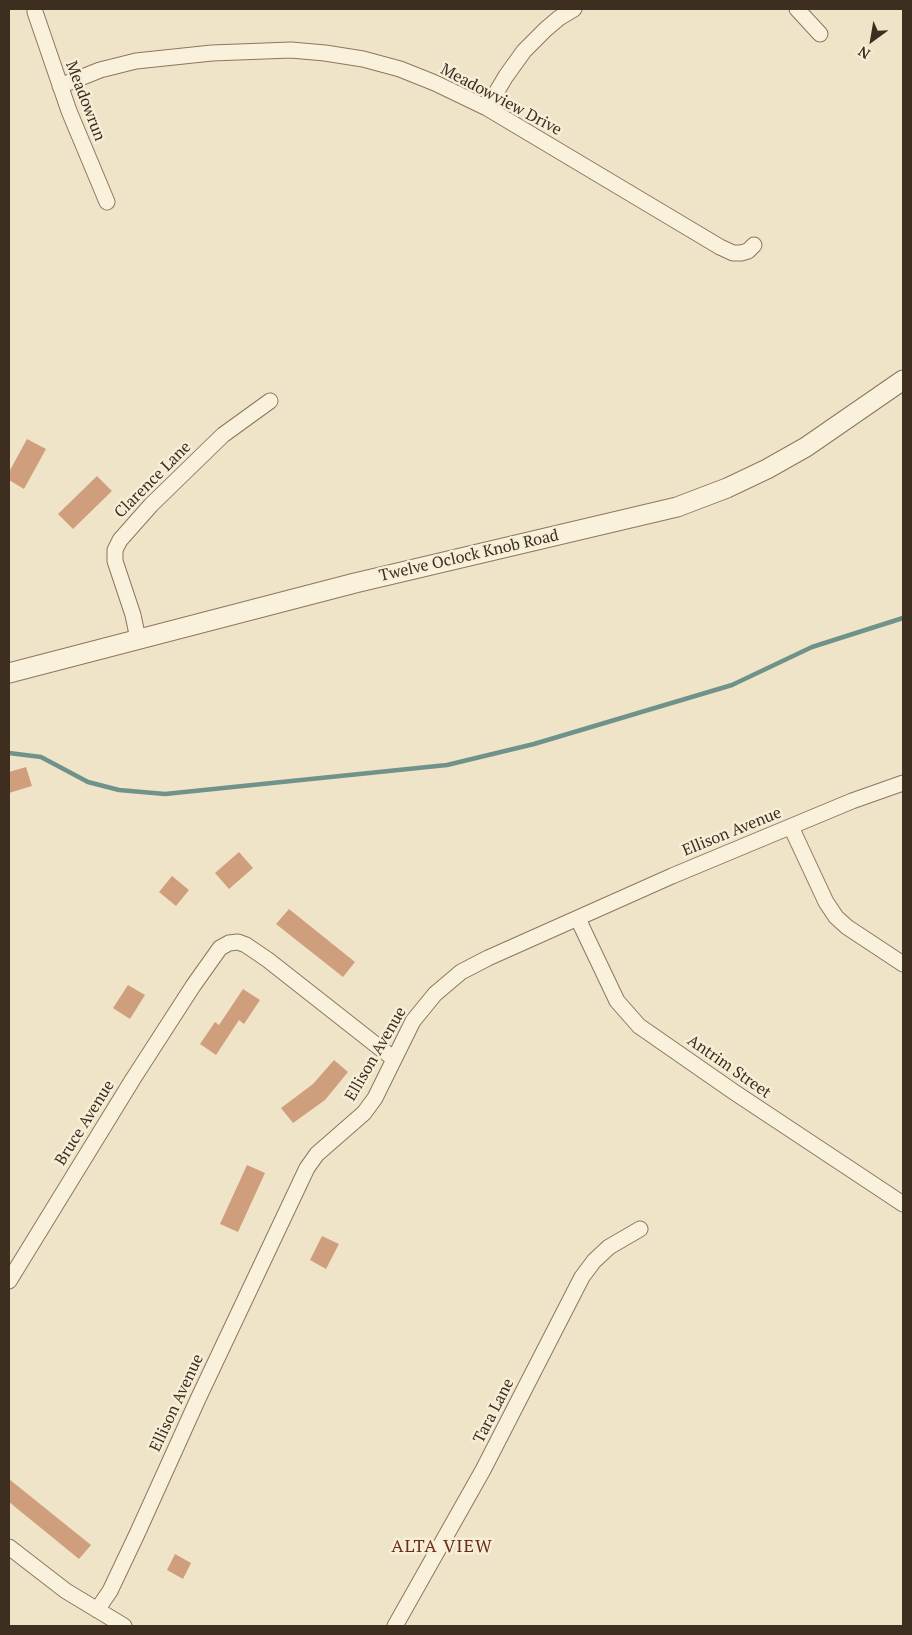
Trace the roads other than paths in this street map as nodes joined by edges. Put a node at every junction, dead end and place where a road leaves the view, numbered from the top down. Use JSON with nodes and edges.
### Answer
{"nodes":[{"id":1,"x":574,"y":9,"type":"edge"},
{"id":2,"x":797,"y":9,"type":"edge"},
{"id":3,"x":34,"y":12,"type":"dead end"},
{"id":4,"x":820,"y":34,"type":"dead end"},
{"id":5,"x":60,"y":86,"type":"junction"},
{"id":6,"x":487,"y":108,"type":"junction"},
{"id":7,"x":107,"y":202,"type":"dead end"},
{"id":8,"x":754,"y":245,"type":"dead end"},
{"id":9,"x":903,"y":380,"type":"edge"},
{"id":10,"x":270,"y":401,"type":"dead end"},
{"id":11,"x":138,"y":639,"type":"junction"},
{"id":12,"x":9,"y":673,"type":"edge"},
{"id":13,"x":903,"y":782,"type":"edge"},
{"id":14,"x":791,"y":827,"type":"junction"},
{"id":15,"x":578,"y":919,"type":"junction"},
{"id":16,"x":903,"y":964,"type":"edge"},
{"id":17,"x":394,"y":1060,"type":"junction"},
{"id":18,"x":903,"y":1204,"type":"edge"},
{"id":19,"x":640,"y":1229,"type":"dead end"},
{"id":20,"x":9,"y":1281,"type":"edge"},
{"id":21,"x":9,"y":1547,"type":"edge"},
{"id":22,"x":97,"y":1610,"type":"junction"},
{"id":23,"x":124,"y":1626,"type":"edge"},
{"id":24,"x":395,"y":1626,"type":"edge"}],
"edges":[{"from":1,"to":6,"type":"street"},
{"from":2,"to":4,"type":"street"},
{"from":3,"to":5,"type":"street","name":"Meadowrun"},
{"from":5,"to":6,"type":"street","name":"Meadowview Drive"},
{"from":5,"to":7,"type":"street","name":"Meadowrun"},
{"from":6,"to":8,"type":"street","name":"Meadowview Drive"},
{"from":9,"to":11,"type":"street","name":"Twelve Oclock Knob Road"},
{"from":10,"to":11,"type":"street","name":"Clarence Lane"},
{"from":11,"to":12,"type":"street","name":"Twelve Oclock Knob Road"},
{"from":13,"to":14,"type":"street","name":"Ellison Avenue"},
{"from":14,"to":15,"type":"street","name":"Ellison Avenue"},
{"from":14,"to":16,"type":"street"},
{"from":15,"to":17,"type":"street","name":"Ellison Avenue"},
{"from":15,"to":18,"type":"street","name":"Antrim Street"},
{"from":17,"to":20,"type":"street","name":"Bruce Avenue"},
{"from":17,"to":22,"type":"street","name":"Ellison Avenue"},
{"from":19,"to":24,"type":"street","name":"Tara Lane"},
{"from":21,"to":22,"type":"street"},
{"from":22,"to":23,"type":"street"}]}
